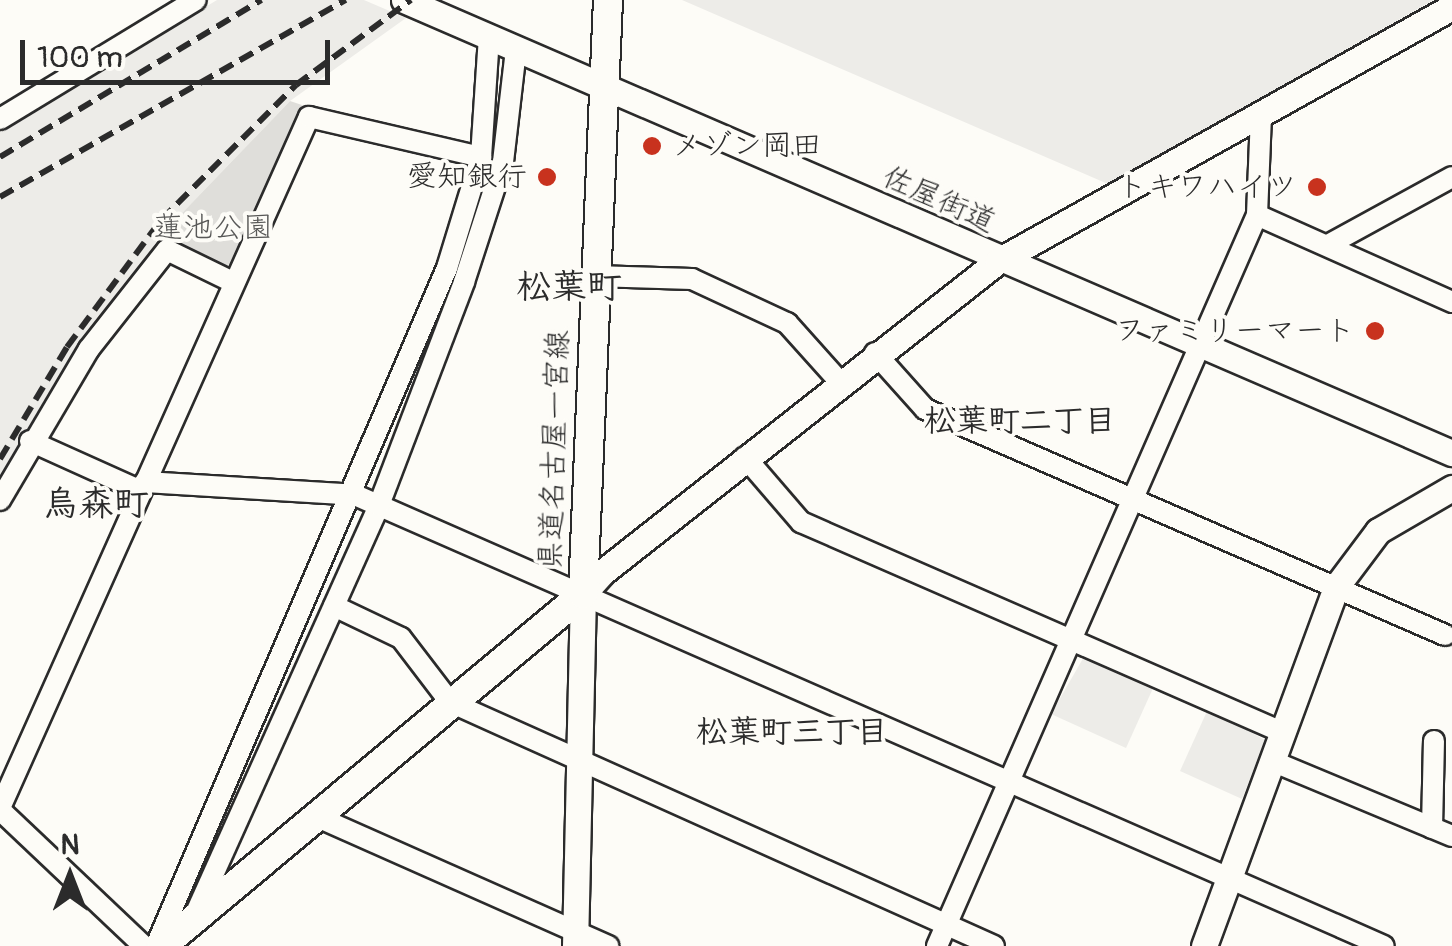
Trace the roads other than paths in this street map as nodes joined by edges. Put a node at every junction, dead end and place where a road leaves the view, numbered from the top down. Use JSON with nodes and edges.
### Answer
{"nodes":[{"id":1,"x":196,"y":0,"type":"edge"},
{"id":2,"x":404,"y":0,"type":"edge"},
{"id":3,"x":608,"y":0,"type":"edge"},
{"id":4,"x":1452,"y":7,"type":"edge"},
{"id":5,"x":489,"y":37,"type":"junction"},
{"id":6,"x":516,"y":49,"type":"junction"},
{"id":7,"x":598,"y":84,"type":"junction"},
{"id":8,"x":1261,"y":116,"type":"junction"},
{"id":9,"x":0,"y":119,"type":"edge"},
{"id":10,"x":481,"y":157,"type":"junction"},
{"id":11,"x":1452,"y":177,"type":"edge"},
{"id":12,"x":1256,"y":216,"type":"junction"},
{"id":13,"x":1328,"y":246,"type":"junction"},
{"id":14,"x":998,"y":261,"type":"junction"},
{"id":15,"x":594,"y":276,"type":"junction"},
{"id":16,"x":233,"y":282,"type":"junction"},
{"id":17,"x":1452,"y":302,"type":"edge"},
{"id":18,"x":1199,"y":345,"type":"junction"},
{"id":19,"x":875,"y":353,"type":"junction"},
{"id":20,"x":840,"y":382,"type":"junction"},
{"id":21,"x":30,"y":440,"type":"junction"},
{"id":22,"x":1452,"y":453,"type":"edge"},
{"id":23,"x":745,"y":457,"type":"junction"},
{"id":24,"x":143,"y":487,"type":"junction"},
{"id":25,"x":1452,"y":488,"type":"edge"},
{"id":26,"x":355,"y":495,"type":"junction"},
{"id":27,"x":1130,"y":496,"type":"junction"},
{"id":28,"x":0,"y":500,"type":"edge"},
{"id":29,"x":379,"y":505,"type":"junction"},
{"id":30,"x":1336,"y":587,"type":"junction"},
{"id":31,"x":583,"y":594,"type":"junction"},
{"id":32,"x":334,"y":606,"type":"junction"},
{"id":33,"x":1446,"y":634,"type":"dead end"},
{"id":34,"x":1070,"y":637,"type":"junction"},
{"id":35,"x":450,"y":702,"type":"junction"},
{"id":36,"x":1282,"y":732,"type":"junction"},
{"id":37,"x":1434,"y":741,"type":"dead end"},
{"id":38,"x":577,"y":761,"type":"junction"},
{"id":39,"x":1272,"y":761,"type":"junction"},
{"id":40,"x":1009,"y":782,"type":"junction"},
{"id":41,"x":0,"y":809,"type":"edge"},
{"id":42,"x":316,"y":816,"type":"junction"},
{"id":43,"x":1442,"y":832,"type":"edge"},
{"id":44,"x":1229,"y":878,"type":"junction"},
{"id":45,"x":946,"y":925,"type":"junction"},
{"id":46,"x":576,"y":938,"type":"edge"},
{"id":47,"x":177,"y":939,"type":"edge"},
{"id":48,"x":144,"y":946,"type":"edge"},
{"id":49,"x":609,"y":946,"type":"edge"},
{"id":50,"x":937,"y":946,"type":"edge"},
{"id":51,"x":994,"y":946,"type":"edge"},
{"id":52,"x":1204,"y":946,"type":"edge"},
{"id":53,"x":1384,"y":946,"type":"edge"}],
"edges":[{"from":1,"to":9,"type":"street"},
{"from":2,"to":5,"type":"street","name":"佐屋街道"},
{"from":3,"to":7,"type":"main road","name":"県道名古屋一宮線"},
{"from":4,"to":8,"type":"street"},
{"from":5,"to":6,"type":"street","name":"佐屋街道"},
{"from":5,"to":10,"type":"street"},
{"from":6,"to":7,"type":"street","name":"佐屋街道"},
{"from":6,"to":29,"type":"street"},
{"from":7,"to":14,"type":"street","name":"佐屋街道"},
{"from":7,"to":15,"type":"main road","name":"県道名古屋一宮線"},
{"from":8,"to":12,"type":"street"},
{"from":8,"to":14,"type":"street"},
{"from":10,"to":16,"type":"street"},
{"from":10,"to":26,"type":"street"},
{"from":11,"to":13,"type":"street"},
{"from":12,"to":13,"type":"street"},
{"from":12,"to":18,"type":"street"},
{"from":13,"to":17,"type":"street"},
{"from":14,"to":18,"type":"street","name":"佐屋街道"},
{"from":14,"to":19,"type":"street"},
{"from":15,"to":20,"type":"street"},
{"from":15,"to":31,"type":"main road","name":"県道名古屋一宮線"},
{"from":16,"to":21,"type":"street"},
{"from":16,"to":24,"type":"street"},
{"from":18,"to":22,"type":"street","name":"佐屋街道"},
{"from":18,"to":27,"type":"street"},
{"from":19,"to":20,"type":"street"},
{"from":19,"to":27,"type":"street"},
{"from":20,"to":23,"type":"street"},
{"from":21,"to":24,"type":"street"},
{"from":21,"to":28,"type":"street"},
{"from":23,"to":31,"type":"street"},
{"from":23,"to":34,"type":"street"},
{"from":24,"to":26,"type":"street"},
{"from":24,"to":41,"type":"street"},
{"from":25,"to":30,"type":"street"},
{"from":26,"to":29,"type":"street"},
{"from":26,"to":47,"type":"street"},
{"from":27,"to":30,"type":"street"},
{"from":27,"to":34,"type":"street"},
{"from":29,"to":31,"type":"street"},
{"from":29,"to":32,"type":"street"},
{"from":30,"to":33,"type":"street"},
{"from":30,"to":36,"type":"street"},
{"from":31,"to":35,"type":"main road","name":"県道名古屋一宮線"},
{"from":31,"to":38,"type":"street"},
{"from":31,"to":40,"type":"street"},
{"from":32,"to":35,"type":"street"},
{"from":32,"to":47,"type":"street"},
{"from":34,"to":36,"type":"street"},
{"from":34,"to":40,"type":"street"},
{"from":35,"to":38,"type":"street"},
{"from":35,"to":42,"type":"main road","name":"県道名古屋一宮線"},
{"from":36,"to":39,"type":"street"},
{"from":37,"to":43,"type":"street"},
{"from":38,"to":45,"type":"street"},
{"from":38,"to":46,"type":"street"},
{"from":39,"to":43,"type":"street"},
{"from":39,"to":44,"type":"street"},
{"from":40,"to":44,"type":"street"},
{"from":40,"to":45,"type":"street"},
{"from":41,"to":48,"type":"street"},
{"from":42,"to":46,"type":"street"},
{"from":42,"to":47,"type":"main road","name":"県道名古屋一宮線"},
{"from":44,"to":52,"type":"street"},
{"from":44,"to":53,"type":"street"},
{"from":45,"to":50,"type":"street"},
{"from":45,"to":51,"type":"street"},
{"from":46,"to":49,"type":"street"}]}
